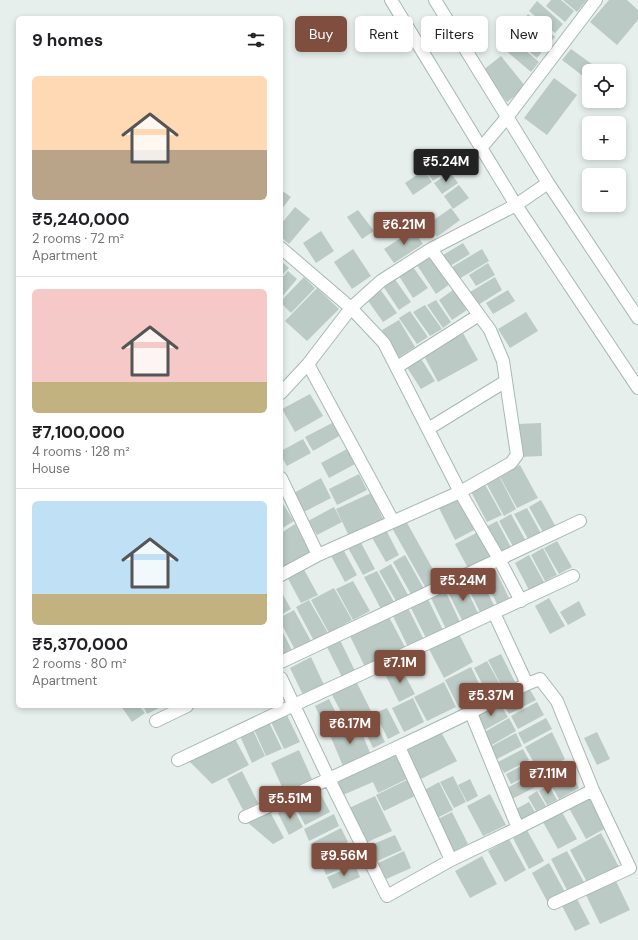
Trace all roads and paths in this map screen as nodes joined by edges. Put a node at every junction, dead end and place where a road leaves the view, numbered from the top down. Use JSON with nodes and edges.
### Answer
{"nodes":[{"id":1,"x":391,"y":0,"type":"edge"},
{"id":2,"x":435,"y":0,"type":"edge"},
{"id":3,"x":596,"y":0,"type":"edge"},
{"id":4,"x":508,"y":116,"type":"junction"},
{"id":5,"x":481,"y":148,"type":"junction"},
{"id":6,"x":548,"y":183,"type":"junction"},
{"id":7,"x":516,"y":205,"type":"junction"},
{"id":8,"x":431,"y":249,"type":"junction"},
{"id":9,"x":283,"y":250,"type":"edge"},
{"id":10,"x":351,"y":308,"type":"junction"},
{"id":11,"x":479,"y":315,"type":"junction"},
{"id":12,"x":638,"y":318,"type":"edge"},
{"id":13,"x":308,"y":364,"type":"junction"},
{"id":14,"x":396,"y":366,"type":"junction"},
{"id":15,"x":506,"y":381,"type":"junction"},
{"id":16,"x":638,"y":388,"type":"edge"},
{"id":17,"x":283,"y":391,"type":"edge"},
{"id":18,"x":428,"y":429,"type":"junction"},
{"id":19,"x":283,"y":482,"type":"edge"},
{"id":20,"x":460,"y":492,"type":"junction"},
{"id":21,"x":393,"y":521,"type":"junction"},
{"id":22,"x":580,"y":521,"type":"dead end"},
{"id":23,"x":318,"y":556,"type":"junction"},
{"id":24,"x":499,"y":559,"type":"junction"},
{"id":25,"x":283,"y":574,"type":"edge"},
{"id":26,"x":573,"y":576,"type":"dead end"},
{"id":27,"x":521,"y":601,"type":"junction"},
{"id":28,"x":494,"y":613,"type":"junction"},
{"id":29,"x":283,"y":661,"type":"edge"},
{"id":30,"x":283,"y":682,"type":"edge"},
{"id":31,"x":527,"y":684,"type":"junction"},
{"id":32,"x":294,"y":704,"type":"junction"},
{"id":33,"x":183,"y":708,"type":"edge"},
{"id":34,"x":471,"y":712,"type":"junction"},
{"id":35,"x":156,"y":721,"type":"dead end"},
{"id":36,"x":399,"y":747,"type":"junction"},
{"id":37,"x":178,"y":760,"type":"dead end"},
{"id":38,"x":329,"y":779,"type":"junction"},
{"id":39,"x":593,"y":790,"type":"junction"},
{"id":40,"x":245,"y":817,"type":"dead end"},
{"id":41,"x":518,"y":828,"type":"junction"},
{"id":42,"x":451,"y":860,"type":"junction"},
{"id":43,"x":554,"y":903,"type":"dead end"}],
"edges":[{"from":1,"to":5,"type":"street"},
{"from":2,"to":4,"type":"street"},
{"from":3,"to":4,"type":"street"},
{"from":4,"to":5,"type":"street"},
{"from":4,"to":6,"type":"street"},
{"from":5,"to":7,"type":"street"},
{"from":6,"to":7,"type":"street"},
{"from":6,"to":12,"type":"street"},
{"from":7,"to":8,"type":"street"},
{"from":7,"to":16,"type":"street"},
{"from":8,"to":10,"type":"street"},
{"from":8,"to":11,"type":"street"},
{"from":9,"to":10,"type":"street"},
{"from":10,"to":13,"type":"street"},
{"from":10,"to":14,"type":"street"},
{"from":11,"to":14,"type":"street"},
{"from":11,"to":15,"type":"street"},
{"from":13,"to":17,"type":"street"},
{"from":13,"to":21,"type":"street"},
{"from":14,"to":18,"type":"street"},
{"from":15,"to":18,"type":"street"},
{"from":15,"to":20,"type":"street"},
{"from":18,"to":20,"type":"street"},
{"from":19,"to":23,"type":"street"},
{"from":20,"to":21,"type":"street"},
{"from":20,"to":24,"type":"street"},
{"from":21,"to":23,"type":"street"},
{"from":22,"to":24,"type":"street"},
{"from":23,"to":25,"type":"street"},
{"from":24,"to":27,"type":"street"},
{"from":24,"to":29,"type":"street"},
{"from":26,"to":27,"type":"street"},
{"from":27,"to":28,"type":"street"},
{"from":28,"to":31,"type":"street"},
{"from":28,"to":32,"type":"street"},
{"from":30,"to":32,"type":"street"},
{"from":31,"to":34,"type":"street"},
{"from":31,"to":39,"type":"street"},
{"from":32,"to":37,"type":"street"},
{"from":32,"to":38,"type":"street"},
{"from":33,"to":35,"type":"street"},
{"from":34,"to":36,"type":"street"},
{"from":34,"to":41,"type":"street"},
{"from":36,"to":38,"type":"street"},
{"from":36,"to":42,"type":"street"},
{"from":38,"to":40,"type":"street"},
{"from":38,"to":42,"type":"street"},
{"from":39,"to":41,"type":"street"},
{"from":39,"to":43,"type":"street"},
{"from":41,"to":42,"type":"street"}]}
